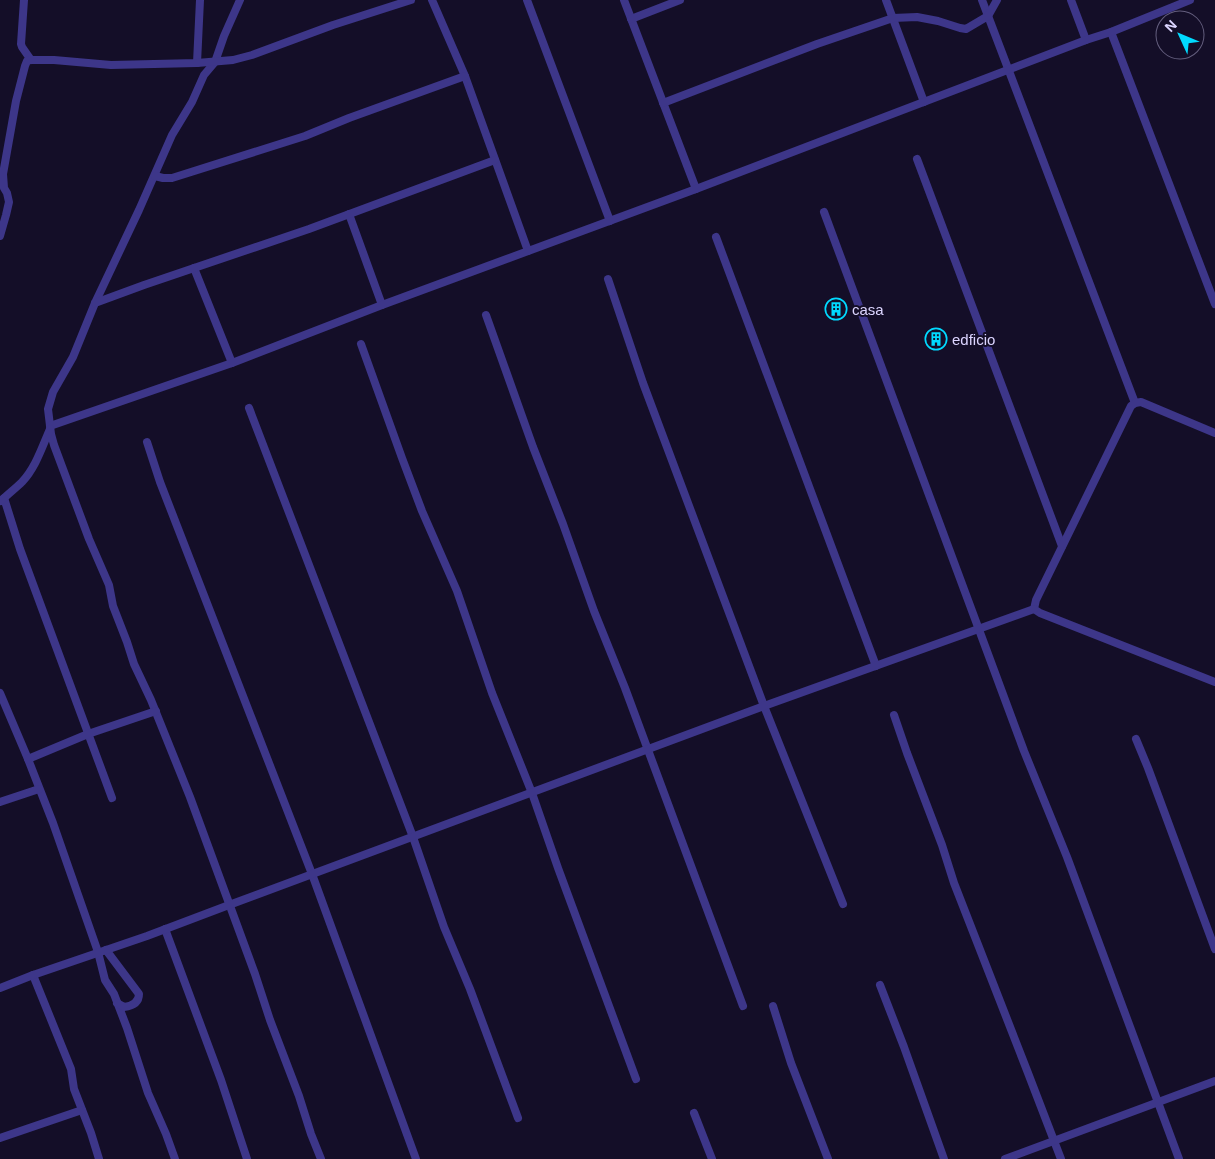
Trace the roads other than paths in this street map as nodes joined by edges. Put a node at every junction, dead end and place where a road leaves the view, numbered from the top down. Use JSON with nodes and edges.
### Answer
{"nodes":[{"id":1,"x":24,"y":0,"type":"edge"},
{"id":2,"x":200,"y":0,"type":"edge"},
{"id":3,"x":240,"y":0,"type":"edge"},
{"id":4,"x":411,"y":0,"type":"edge"},
{"id":5,"x":432,"y":0,"type":"edge"},
{"id":6,"x":527,"y":0,"type":"edge"},
{"id":7,"x":624,"y":0,"type":"edge"},
{"id":8,"x":680,"y":0,"type":"edge"},
{"id":9,"x":886,"y":0,"type":"edge"},
{"id":10,"x":982,"y":0,"type":"edge"},
{"id":11,"x":997,"y":0,"type":"edge"},
{"id":12,"x":1071,"y":0,"type":"edge"},
{"id":13,"x":1190,"y":0,"type":"edge"},
{"id":14,"x":988,"y":16,"type":"junction"},
{"id":15,"x":893,"y":18,"type":"junction"},
{"id":16,"x":631,"y":19,"type":"junction"},
{"id":17,"x":1111,"y":32,"type":"junction"},
{"id":18,"x":1086,"y":40,"type":"junction"},
{"id":19,"x":31,"y":60,"type":"junction"},
{"id":20,"x":215,"y":62,"type":"junction"},
{"id":21,"x":197,"y":63,"type":"junction"},
{"id":22,"x":1009,"y":70,"type":"junction"},
{"id":23,"x":465,"y":76,"type":"junction"},
{"id":24,"x":663,"y":102,"type":"junction"},
{"id":25,"x":924,"y":102,"type":"junction"},
{"id":26,"x":917,"y":159,"type":"dead end"},
{"id":27,"x":494,"y":160,"type":"junction"},
{"id":28,"x":155,"y":176,"type":"junction"},
{"id":29,"x":696,"y":189,"type":"junction"},
{"id":30,"x":824,"y":212,"type":"dead end"},
{"id":31,"x":349,"y":214,"type":"junction"},
{"id":32,"x":610,"y":220,"type":"junction"},
{"id":33,"x":0,"y":236,"type":"edge"},
{"id":34,"x":716,"y":237,"type":"dead end"},
{"id":35,"x":528,"y":251,"type":"junction"},
{"id":36,"x":194,"y":268,"type":"junction"},
{"id":37,"x":608,"y":279,"type":"dead end"},
{"id":38,"x":95,"y":303,"type":"junction"},
{"id":39,"x":1215,"y":304,"type":"edge"},
{"id":40,"x":382,"y":305,"type":"junction"},
{"id":41,"x":486,"y":315,"type":"dead end"},
{"id":42,"x":361,"y":344,"type":"dead end"},
{"id":43,"x":232,"y":362,"type":"junction"},
{"id":44,"x":1136,"y":403,"type":"junction"},
{"id":45,"x":249,"y":408,"type":"dead end"},
{"id":46,"x":50,"y":427,"type":"junction"},
{"id":47,"x":1215,"y":433,"type":"edge"},
{"id":48,"x":147,"y":442,"type":"dead end"},
{"id":49,"x":2,"y":500,"type":"edge"},
{"id":50,"x":1062,"y":546,"type":"junction"},
{"id":51,"x":1034,"y":609,"type":"junction"},
{"id":52,"x":979,"y":628,"type":"junction"},
{"id":53,"x":876,"y":666,"type":"junction"},
{"id":54,"x":1215,"y":682,"type":"edge"},
{"id":55,"x":0,"y":693,"type":"edge"},
{"id":56,"x":764,"y":706,"type":"junction"},
{"id":57,"x":156,"y":711,"type":"junction"},
{"id":58,"x":894,"y":715,"type":"dead end"},
{"id":59,"x":88,"y":734,"type":"junction"},
{"id":60,"x":1136,"y":740,"type":"dead end"},
{"id":61,"x":647,"y":750,"type":"junction"},
{"id":62,"x":28,"y":759,"type":"junction"},
{"id":63,"x":39,"y":789,"type":"junction"},
{"id":64,"x":532,"y":793,"type":"junction"},
{"id":65,"x":112,"y":798,"type":"dead end"},
{"id":66,"x":0,"y":802,"type":"edge"},
{"id":67,"x":413,"y":837,"type":"junction"},
{"id":68,"x":312,"y":874,"type":"junction"},
{"id":69,"x":843,"y":904,"type":"dead end"},
{"id":70,"x":229,"y":905,"type":"junction"},
{"id":71,"x":165,"y":929,"type":"junction"},
{"id":72,"x":1215,"y":949,"type":"edge"},
{"id":73,"x":102,"y":951,"type":"junction"},
{"id":74,"x":33,"y":975,"type":"junction"},
{"id":75,"x":880,"y":985,"type":"dead end"},
{"id":76,"x":0,"y":988,"type":"edge"},
{"id":77,"x":117,"y":1004,"type":"junction"},
{"id":78,"x":743,"y":1006,"type":"dead end"},
{"id":79,"x":773,"y":1006,"type":"dead end"},
{"id":80,"x":636,"y":1079,"type":"dead end"},
{"id":81,"x":1215,"y":1081,"type":"edge"},
{"id":82,"x":1158,"y":1102,"type":"junction"},
{"id":83,"x":82,"y":1110,"type":"junction"},
{"id":84,"x":694,"y":1113,"type":"dead end"},
{"id":85,"x":518,"y":1118,"type":"dead end"},
{"id":86,"x":0,"y":1138,"type":"edge"},
{"id":87,"x":1054,"y":1141,"type":"junction"},
{"id":88,"x":99,"y":1159,"type":"edge"},
{"id":89,"x":175,"y":1159,"type":"edge"},
{"id":90,"x":247,"y":1159,"type":"edge"},
{"id":91,"x":321,"y":1159,"type":"edge"},
{"id":92,"x":416,"y":1159,"type":"edge"},
{"id":93,"x":712,"y":1159,"type":"edge"},
{"id":94,"x":828,"y":1159,"type":"edge"},
{"id":95,"x":944,"y":1159,"type":"edge"},
{"id":96,"x":1006,"y":1159,"type":"edge"},
{"id":97,"x":1061,"y":1159,"type":"edge"},
{"id":98,"x":1179,"y":1159,"type":"edge"}],
"edges":[{"from":1,"to":19,"type":"street"},
{"from":2,"to":21,"type":"street"},
{"from":3,"to":20,"type":"street"},
{"from":4,"to":20,"type":"street"},
{"from":5,"to":23,"type":"street"},
{"from":6,"to":32,"type":"street"},
{"from":7,"to":16,"type":"street"},
{"from":8,"to":16,"type":"street"},
{"from":9,"to":15,"type":"street"},
{"from":10,"to":14,"type":"street"},
{"from":11,"to":14,"type":"street"},
{"from":12,"to":18,"type":"street"},
{"from":13,"to":17,"type":"street"},
{"from":14,"to":15,"type":"street"},
{"from":14,"to":22,"type":"street"},
{"from":15,"to":24,"type":"street"},
{"from":15,"to":25,"type":"street"},
{"from":16,"to":24,"type":"street"},
{"from":17,"to":18,"type":"street"},
{"from":17,"to":39,"type":"street"},
{"from":18,"to":22,"type":"street"},
{"from":19,"to":21,"type":"street"},
{"from":19,"to":33,"type":"street"},
{"from":20,"to":21,"type":"street"},
{"from":20,"to":28,"type":"street"},
{"from":22,"to":25,"type":"street"},
{"from":22,"to":44,"type":"street"},
{"from":23,"to":27,"type":"street"},
{"from":23,"to":28,"type":"street"},
{"from":24,"to":29,"type":"street"},
{"from":25,"to":29,"type":"street"},
{"from":26,"to":50,"type":"street"},
{"from":27,"to":31,"type":"street"},
{"from":27,"to":35,"type":"street"},
{"from":28,"to":38,"type":"street"},
{"from":29,"to":32,"type":"street"},
{"from":30,"to":52,"type":"street"},
{"from":31,"to":36,"type":"street"},
{"from":31,"to":40,"type":"street"},
{"from":32,"to":35,"type":"street"},
{"from":34,"to":53,"type":"street"},
{"from":35,"to":40,"type":"street"},
{"from":36,"to":38,"type":"street"},
{"from":36,"to":43,"type":"street"},
{"from":37,"to":56,"type":"street"},
{"from":38,"to":46,"type":"street"},
{"from":40,"to":43,"type":"street"},
{"from":41,"to":61,"type":"street"},
{"from":42,"to":64,"type":"street"},
{"from":43,"to":46,"type":"street"},
{"from":44,"to":47,"type":"street"},
{"from":44,"to":50,"type":"street"},
{"from":45,"to":67,"type":"street"},
{"from":46,"to":49,"type":"street"},
{"from":46,"to":57,"type":"street"},
{"from":48,"to":68,"type":"street"},
{"from":49,"to":59,"type":"street"},
{"from":50,"to":51,"type":"street"},
{"from":51,"to":52,"type":"street"},
{"from":51,"to":54,"type":"street"},
{"from":52,"to":53,"type":"street"},
{"from":52,"to":82,"type":"street"},
{"from":53,"to":56,"type":"street"},
{"from":55,"to":62,"type":"street"},
{"from":56,"to":61,"type":"street"},
{"from":56,"to":69,"type":"street"},
{"from":57,"to":59,"type":"street"},
{"from":57,"to":70,"type":"street"},
{"from":58,"to":87,"type":"street"},
{"from":59,"to":62,"type":"street"},
{"from":59,"to":65,"type":"street"},
{"from":60,"to":72,"type":"street"},
{"from":61,"to":64,"type":"street"},
{"from":61,"to":78,"type":"street"},
{"from":62,"to":63,"type":"street"},
{"from":63,"to":66,"type":"street"},
{"from":63,"to":73,"type":"street"},
{"from":64,"to":67,"type":"street"},
{"from":64,"to":80,"type":"street"},
{"from":67,"to":68,"type":"street"},
{"from":67,"to":85,"type":"street"},
{"from":68,"to":70,"type":"street"},
{"from":68,"to":92,"type":"street"},
{"from":70,"to":71,"type":"street"},
{"from":70,"to":91,"type":"street"},
{"from":71,"to":73,"type":"street"},
{"from":71,"to":90,"type":"street"},
{"from":73,"to":74,"type":"street"},
{"from":73,"to":77,"type":"street"},
{"from":73,"to":77,"type":"street"},
{"from":74,"to":76,"type":"street"},
{"from":74,"to":83,"type":"street"},
{"from":75,"to":95,"type":"street"},
{"from":77,"to":89,"type":"street"},
{"from":79,"to":94,"type":"street"},
{"from":81,"to":82,"type":"street"},
{"from":82,"to":87,"type":"street"},
{"from":82,"to":98,"type":"street"},
{"from":83,"to":86,"type":"street"},
{"from":83,"to":88,"type":"street"},
{"from":84,"to":93,"type":"street"},
{"from":87,"to":96,"type":"street"},
{"from":87,"to":97,"type":"street"}]}
